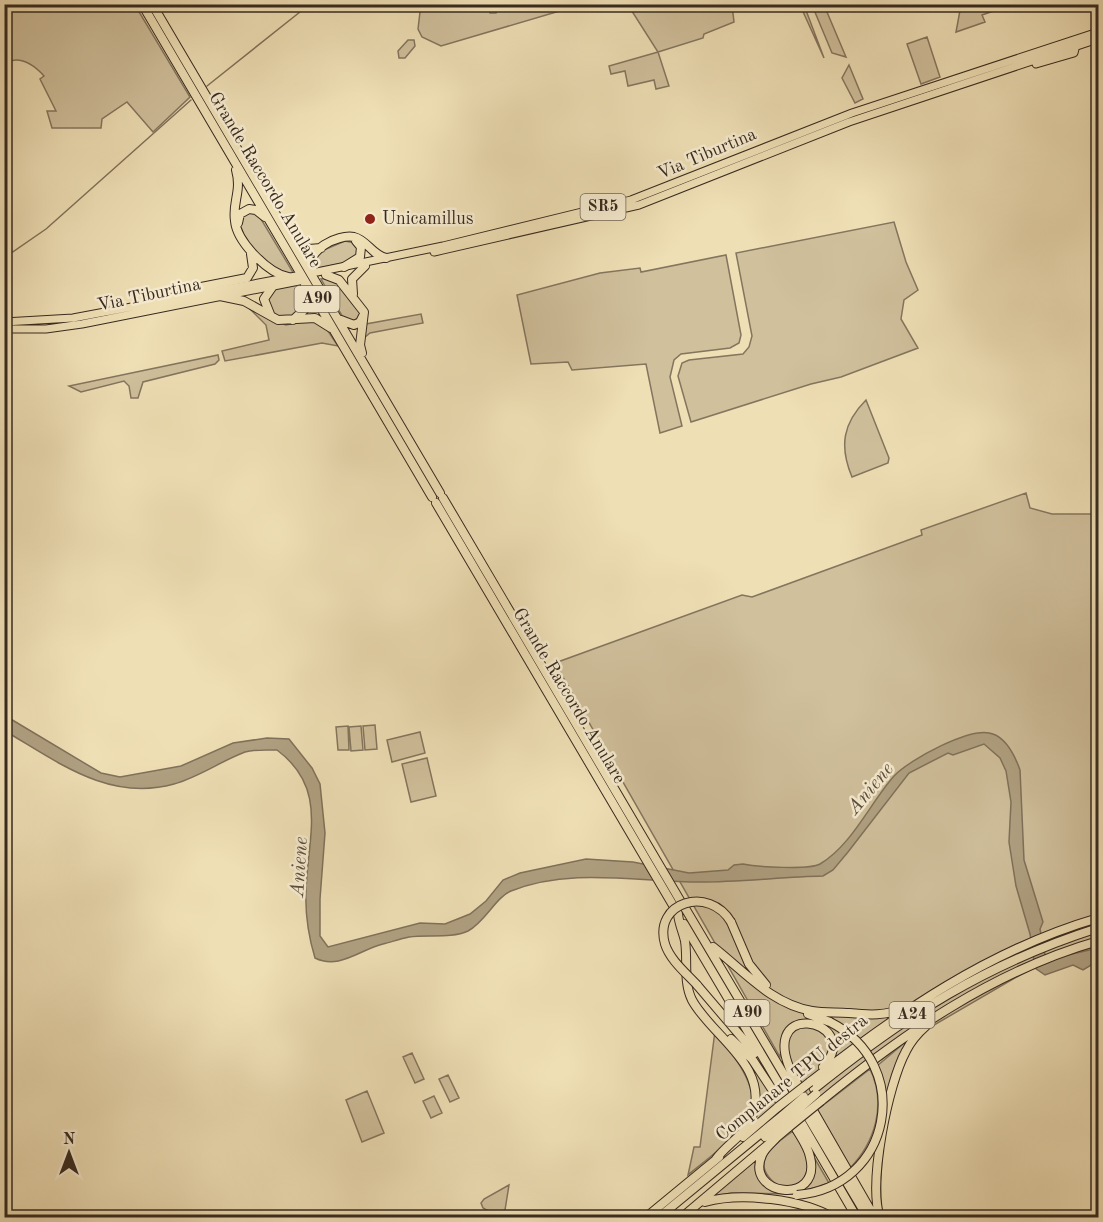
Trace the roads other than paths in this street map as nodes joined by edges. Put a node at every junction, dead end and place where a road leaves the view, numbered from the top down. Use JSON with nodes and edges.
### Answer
{"nodes":[{"id":1,"x":142,"y":4,"type":"edge"},
{"id":2,"x":152,"y":4,"type":"edge"},
{"id":3,"x":1098,"y":32,"type":"edge"},
{"id":4,"x":1098,"y":39,"type":"edge"},
{"id":5,"x":1075,"y":43,"type":"junction"},
{"id":6,"x":194,"y":84,"type":"junction"},
{"id":7,"x":203,"y":99,"type":"junction"},
{"id":8,"x":234,"y":160,"type":"junction"},
{"id":9,"x":270,"y":221,"type":"junction"},
{"id":10,"x":241,"y":235,"type":"junction"},
{"id":11,"x":290,"y":236,"type":"junction"},
{"id":12,"x":350,"y":237,"type":"junction"},
{"id":13,"x":248,"y":245,"type":"junction"},
{"id":14,"x":321,"y":248,"type":"junction"},
{"id":15,"x":386,"y":258,"type":"junction"},
{"id":16,"x":365,"y":266,"type":"junction"},
{"id":17,"x":344,"y":267,"type":"junction"},
{"id":18,"x":320,"y":276,"type":"junction"},
{"id":19,"x":297,"y":278,"type":"junction"},
{"id":20,"x":273,"y":286,"type":"junction"},
{"id":21,"x":220,"y":296,"type":"junction"},
{"id":22,"x":354,"y":297,"type":"junction"},
{"id":23,"x":170,"y":298,"type":"junction"},
{"id":24,"x":333,"y":311,"type":"junction"},
{"id":25,"x":364,"y":312,"type":"junction"},
{"id":26,"x":272,"y":317,"type":"junction"},
{"id":27,"x":290,"y":321,"type":"junction"},
{"id":28,"x":4,"y":322,"type":"edge"},
{"id":29,"x":4,"y":329,"type":"edge"},
{"id":30,"x":336,"y":332,"type":"junction"},
{"id":31,"x":370,"y":373,"type":"junction"},
{"id":32,"x":438,"y":498,"type":"junction"},
{"id":33,"x":677,"y":905,"type":"junction"},
{"id":34,"x":1098,"y":918,"type":"edge"},
{"id":35,"x":1098,"y":928,"type":"edge"},
{"id":36,"x":1098,"y":933,"type":"edge"},
{"id":37,"x":701,"y":935,"type":"junction"},
{"id":38,"x":1098,"y":941,"type":"edge"},
{"id":39,"x":713,"y":947,"type":"junction"},
{"id":40,"x":1021,"y":959,"type":"junction"},
{"id":41,"x":942,"y":987,"type":"junction"},
{"id":42,"x":832,"y":1012,"type":"junction"},
{"id":43,"x":933,"y":1017,"type":"junction"},
{"id":44,"x":712,"y":1023,"type":"junction"},
{"id":45,"x":768,"y":1065,"type":"junction"},
{"id":46,"x":815,"y":1089,"type":"junction"},
{"id":47,"x":792,"y":1110,"type":"junction"},
{"id":48,"x":777,"y":1137,"type":"junction"},
{"id":49,"x":716,"y":1159,"type":"junction"},
{"id":50,"x":705,"y":1202,"type":"junction"},
{"id":51,"x":651,"y":1216,"type":"edge"},
{"id":52,"x":667,"y":1218,"type":"edge"},
{"id":53,"x":682,"y":1218,"type":"edge"},
{"id":54,"x":834,"y":1218,"type":"edge"},
{"id":55,"x":857,"y":1218,"type":"edge"},
{"id":56,"x":868,"y":1218,"type":"edge"},
{"id":57,"x":875,"y":1218,"type":"edge"},
{"id":58,"x":880,"y":1218,"type":"edge"}],
"edges":[{"from":1,"to":6,"type":"highway","name":"Grande Raccordo Anulare","number":"A90"},
{"from":2,"to":6,"type":"highway","name":"Grande Raccordo Anulare","number":"A90"},
{"from":3,"to":5,"type":"main road","name":"Via Tiburtina","number":"SR5"},
{"from":4,"to":5,"type":"main road","name":"Via Tiburtina"},
{"from":5,"to":15,"type":"main road","name":"Via Tiburtina","number":"SR5"},
{"from":5,"to":16,"type":"main road","name":"Via Tiburtina"},
{"from":6,"to":7,"type":"highway","name":"Grande Raccordo Anulare","number":"A90"},
{"from":7,"to":8,"type":"highway","name":"Grande Raccordo Anulare","number":"A90"},
{"from":7,"to":11,"type":"highway","name":"Grande Raccordo Anulare","number":"A90"},
{"from":8,"to":9,"type":"highway","name":"Grande Raccordo Anulare","number":"A90"},
{"from":8,"to":10,"type":"highway"},
{"from":9,"to":10,"type":"highway"},
{"from":9,"to":19,"type":"highway","name":"Grande Raccordo Anulare","number":"A90"},
{"from":10,"to":13,"type":"highway"},
{"from":11,"to":14,"type":"highway"},
{"from":11,"to":18,"type":"highway","name":"Grande Raccordo Anulare","number":"A90"},
{"from":12,"to":14,"type":"highway"},
{"from":12,"to":15,"type":"highway"},
{"from":12,"to":17,"type":"highway"},
{"from":13,"to":19,"type":"highway"},
{"from":13,"to":23,"type":"highway"},
{"from":14,"to":18,"type":"highway"},
{"from":15,"to":17,"type":"main road","name":"Via Tiburtina","number":"SR5"},
{"from":16,"to":18,"type":"main road","name":"Via Tiburtina"},
{"from":16,"to":22,"type":"highway"},
{"from":17,"to":18,"type":"main road","name":"Via Tiburtina","number":"SR5"},
{"from":18,"to":22,"type":"highway"},
{"from":18,"to":24,"type":"highway","name":"Grande Raccordo Anulare","number":"A90"},
{"from":19,"to":20,"type":"main road","name":"Via Tiburtina"},
{"from":19,"to":23,"type":"main road","name":"Via Tiburtina"},
{"from":19,"to":27,"type":"highway"},
{"from":19,"to":30,"type":"highway","name":"Grande Raccordo Anulare","number":"A90"},
{"from":20,"to":21,"type":"main road","name":"Via Tiburtina"},
{"from":20,"to":26,"type":"highway"},
{"from":21,"to":26,"type":"highway"},
{"from":21,"to":29,"type":"main road","name":"Via Tiburtina"},
{"from":22,"to":25,"type":"highway"},
{"from":23,"to":28,"type":"main road","name":"Via Tiburtina"},
{"from":24,"to":25,"type":"highway"},
{"from":24,"to":31,"type":"highway","name":"Grande Raccordo Anulare","number":"A90"},
{"from":25,"to":31,"type":"highway"},
{"from":26,"to":27,"type":"highway"},
{"from":27,"to":30,"type":"highway"},
{"from":30,"to":32,"type":"highway","name":"Grande Raccordo Anulare","number":"A90"},
{"from":31,"to":32,"type":"highway","name":"Grande Raccordo Anulare","number":"A90"},
{"from":32,"to":33,"type":"highway","name":"Grande Raccordo Anulare","number":"A90"},
{"from":33,"to":37,"type":"highway","name":"Grande Raccordo Anulare","number":"A90"},
{"from":33,"to":44,"type":"highway"},
{"from":33,"to":45,"type":"highway","name":"Grande Raccordo Anulare","number":"A90"},
{"from":34,"to":40,"type":"highway","name":"Complanare TPU destra"},
{"from":35,"to":40,"type":"highway","number":"A24"},
{"from":36,"to":40,"type":"highway","number":"A24"},
{"from":37,"to":39,"type":"highway"},
{"from":37,"to":47,"type":"highway","name":"Grande Raccordo Anulare","number":"A90"},
{"from":38,"to":40,"type":"highway"},
{"from":39,"to":42,"type":"highway"},
{"from":39,"to":50,"type":"highway","bridge":true},
{"from":40,"to":41,"type":"highway","name":"Complanare TPU destra"},
{"from":40,"to":43,"type":"highway"},
{"from":40,"to":46,"type":"highway","number":"A24"},
{"from":41,"to":42,"type":"highway"},
{"from":41,"to":46,"type":"highway","name":"Complanare TPU destra"},
{"from":42,"to":45,"type":"highway","bridge":true},
{"from":43,"to":46,"type":"highway"},
{"from":43,"to":58,"type":"highway"},
{"from":44,"to":47,"type":"highway"},
{"from":44,"to":49,"type":"highway"},
{"from":45,"to":47,"type":"highway","name":"Grande Raccordo Anulare","number":"A90"},
{"from":46,"to":47,"type":"highway","number":"A24","bridge":true},
{"from":46,"to":47,"type":"highway","name":"Complanare TPU destra","bridge":true},
{"from":46,"to":47,"type":"highway"},
{"from":47,"to":48,"type":"highway"},
{"from":47,"to":48,"type":"highway"},
{"from":47,"to":49,"type":"highway","name":"Complanare TPU destra"},
{"from":47,"to":51,"type":"highway","number":"A24"},
{"from":47,"to":52,"type":"highway","number":"A24"},
{"from":47,"to":55,"type":"highway","name":"Grande Raccordo Anulare","number":"A90"},
{"from":47,"to":56,"type":"highway","name":"Grande Raccordo Anulare","number":"A90"},
{"from":47,"to":57,"type":"highway"},
{"from":48,"to":53,"type":"highway"},
{"from":49,"to":51,"type":"highway","name":"Complanare TPU destra"},
{"from":50,"to":53,"type":"highway"},
{"from":50,"to":54,"type":"highway"}]}
